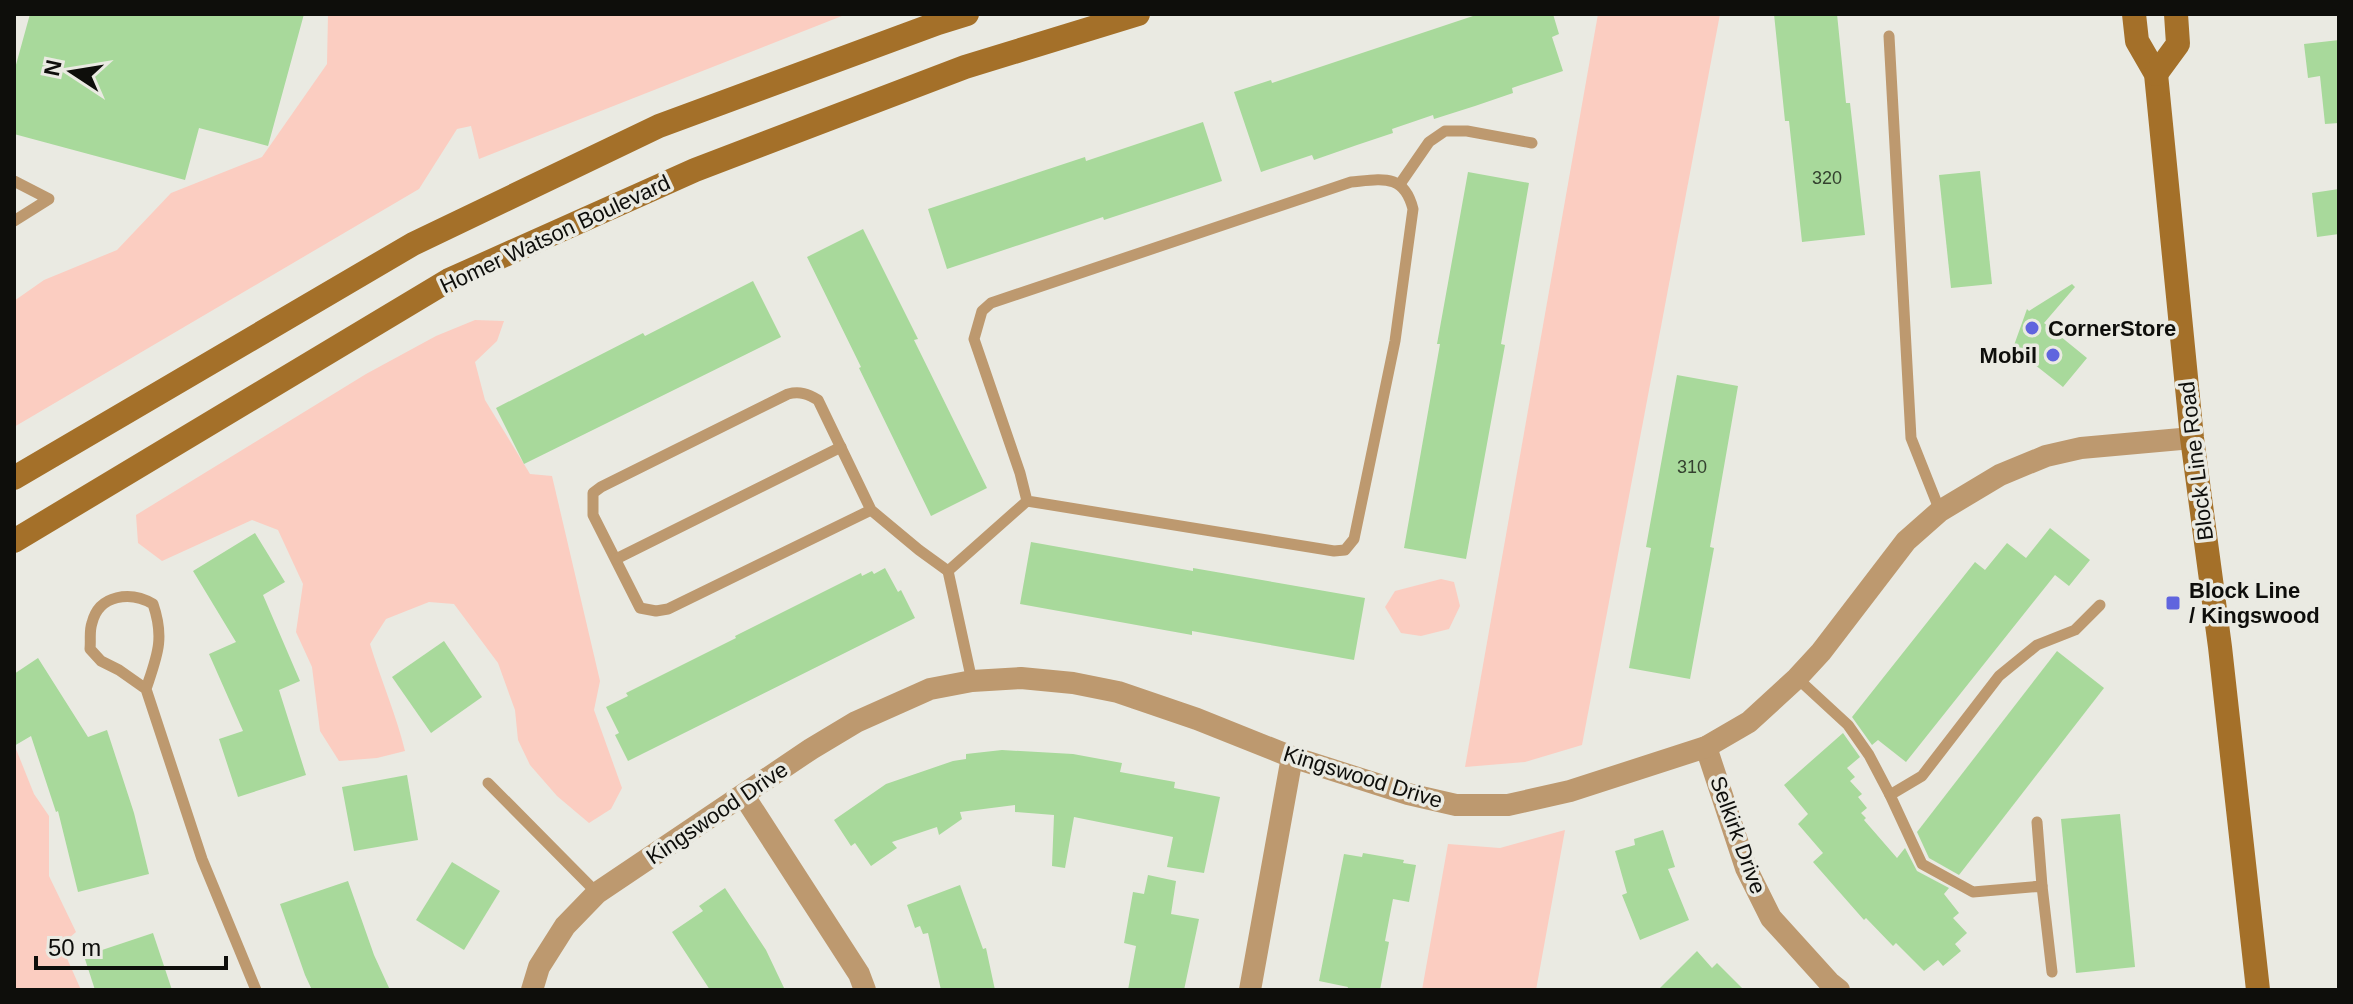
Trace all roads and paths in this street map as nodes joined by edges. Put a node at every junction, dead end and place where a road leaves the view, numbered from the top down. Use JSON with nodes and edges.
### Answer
{"nodes":[{"id":1,"x":967,"y":14,"type":"edge"},
{"id":2,"x":1138,"y":14,"type":"edge"},
{"id":3,"x":2134,"y":14,"type":"edge"},
{"id":4,"x":2176,"y":14,"type":"edge"},
{"id":5,"x":1889,"y":36,"type":"dead end"},
{"id":6,"x":2156,"y":74,"type":"junction"},
{"id":7,"x":1532,"y":143,"type":"dead end"},
{"id":8,"x":14,"y":181,"type":"edge"},
{"id":9,"x":1400,"y":184,"type":"junction"},
{"id":10,"x":14,"y":221,"type":"edge"},
{"id":11,"x":2192,"y":438,"type":"junction"},
{"id":12,"x":841,"y":447,"type":"junction"},
{"id":13,"x":14,"y":478,"type":"edge"},
{"id":14,"x":1027,"y":501,"type":"junction"},
{"id":15,"x":871,"y":510,"type":"junction"},
{"id":16,"x":1940,"y":511,"type":"junction"},
{"id":17,"x":14,"y":541,"type":"edge"},
{"id":18,"x":616,"y":559,"type":"junction"},
{"id":19,"x":948,"y":571,"type":"junction"},
{"id":20,"x":2100,"y":605,"type":"dead end"},
{"id":21,"x":1797,"y":678,"type":"junction"},
{"id":22,"x":972,"y":681,"type":"junction"},
{"id":23,"x":146,"y":689,"type":"junction"},
{"id":24,"x":1706,"y":747,"type":"junction"},
{"id":25,"x":1292,"y":757,"type":"junction"},
{"id":26,"x":488,"y":783,"type":"dead end"},
{"id":27,"x":1890,"y":795,"type":"junction"},
{"id":28,"x":744,"y":796,"type":"junction"},
{"id":29,"x":2037,"y":822,"type":"dead end"},
{"id":30,"x":2042,"y":886,"type":"junction"},
{"id":31,"x":597,"y":893,"type":"junction"},
{"id":32,"x":2052,"y":972,"type":"dead end"},
{"id":33,"x":1830,"y":987,"type":"edge"},
{"id":34,"x":256,"y":990,"type":"edge"},
{"id":35,"x":532,"y":990,"type":"edge"},
{"id":36,"x":865,"y":990,"type":"edge"},
{"id":37,"x":1250,"y":990,"type":"edge"},
{"id":38,"x":2258,"y":990,"type":"edge"}],
"edges":[{"from":1,"to":13,"type":"main road"},
{"from":2,"to":17,"type":"main road","name":"Homer Watson Boulevard"},
{"from":3,"to":6,"type":"main road","name":"Block Line Road"},
{"from":4,"to":6,"type":"main road"},
{"from":5,"to":16,"type":"lane"},
{"from":6,"to":11,"type":"main road","name":"Block Line Road"},
{"from":7,"to":9,"type":"lane"},
{"from":8,"to":10,"type":"lane"},
{"from":9,"to":14,"type":"lane"},
{"from":9,"to":14,"type":"lane"},
{"from":11,"to":16,"type":"street","name":"Kingswood Drive"},
{"from":11,"to":38,"type":"main road","name":"Block Line Road"},
{"from":12,"to":15,"type":"lane"},
{"from":12,"to":18,"type":"lane"},
{"from":12,"to":18,"type":"lane"},
{"from":14,"to":19,"type":"lane"},
{"from":15,"to":18,"type":"lane"},
{"from":15,"to":19,"type":"lane"},
{"from":16,"to":21,"type":"street","name":"Kingswood Drive"},
{"from":19,"to":22,"type":"lane"},
{"from":20,"to":27,"type":"lane"},
{"from":21,"to":24,"type":"street","name":"Kingswood Drive"},
{"from":21,"to":27,"type":"lane"},
{"from":22,"to":25,"type":"street","name":"Kingswood Drive"},
{"from":22,"to":28,"type":"street","name":"Kingswood Drive"},
{"from":23,"to":23,"type":"lane"},
{"from":23,"to":34,"type":"lane"},
{"from":24,"to":25,"type":"street","name":"Kingswood Drive"},
{"from":24,"to":33,"type":"street","name":"Selkirk Drive"},
{"from":25,"to":37,"type":"street"},
{"from":26,"to":31,"type":"lane"},
{"from":27,"to":30,"type":"lane"},
{"from":28,"to":31,"type":"street","name":"Kingswood Drive"},
{"from":28,"to":36,"type":"street"},
{"from":29,"to":30,"type":"lane"},
{"from":30,"to":32,"type":"lane"},
{"from":31,"to":35,"type":"street","name":"Kingswood Drive"}]}
